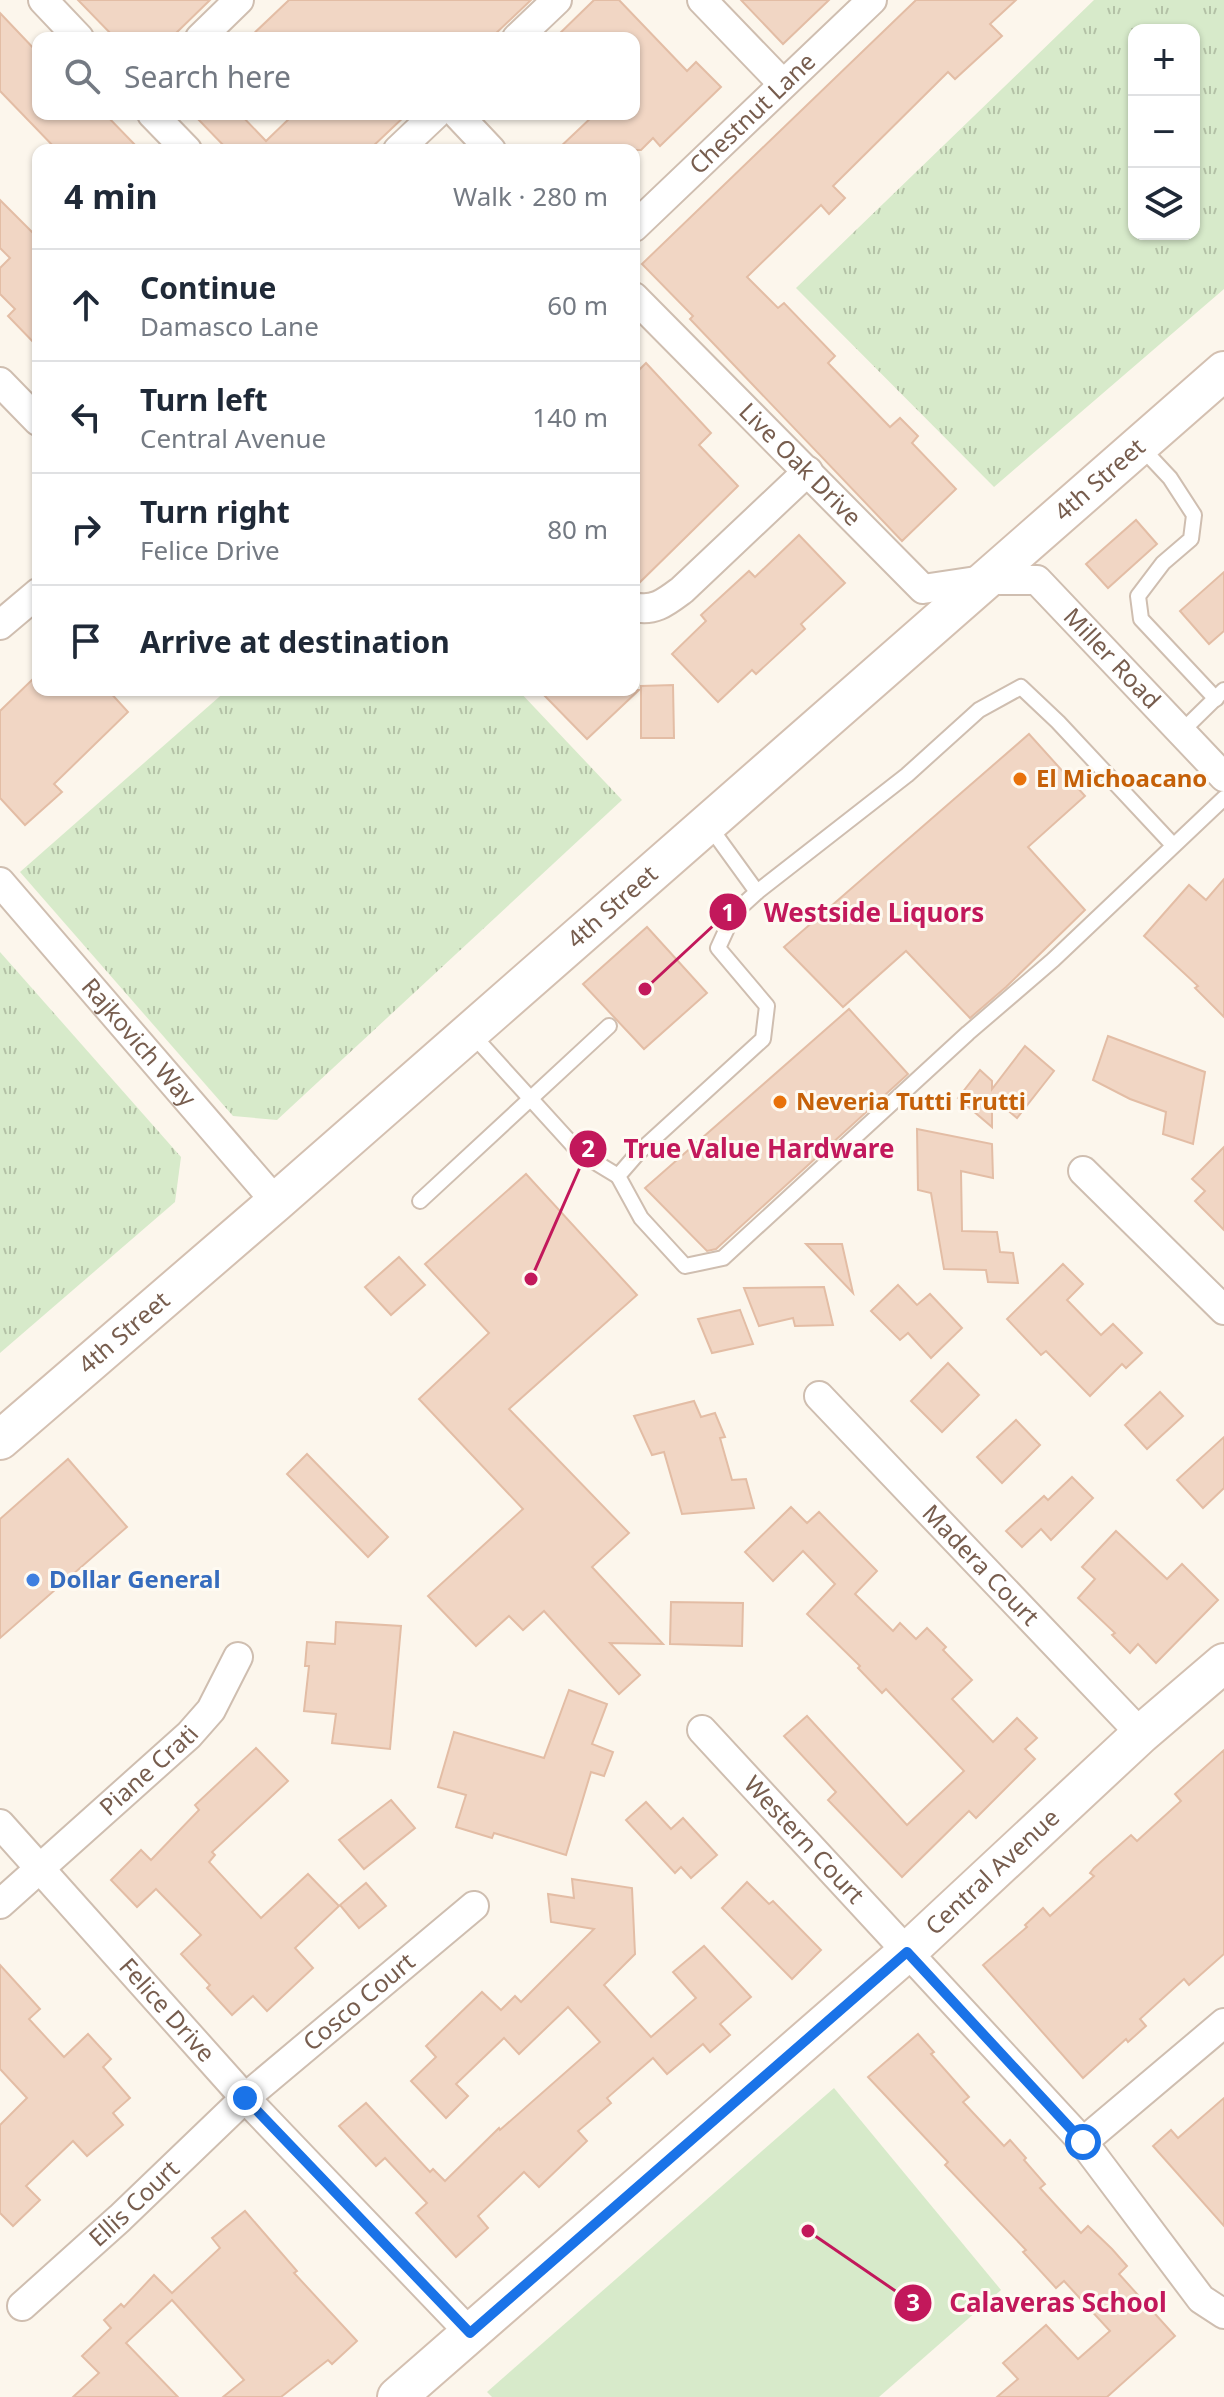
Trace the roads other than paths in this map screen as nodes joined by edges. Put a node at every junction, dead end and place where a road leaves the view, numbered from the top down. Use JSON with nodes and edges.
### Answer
{"nodes":[{"id":1,"x":43,"y":0,"type":"edge"},
{"id":2,"x":239,"y":0,"type":"edge"},
{"id":3,"x":557,"y":0,"type":"edge"},
{"id":4,"x":702,"y":0,"type":"edge"},
{"id":5,"x":872,"y":0,"type":"edge"},
{"id":6,"x":73,"y":32,"type":"edge"},
{"id":7,"x":206,"y":32,"type":"edge"},
{"id":8,"x":523,"y":32,"type":"edge"},
{"id":9,"x":783,"y":84,"type":"junction"},
{"id":10,"x":158,"y":120,"type":"edge"},
{"id":11,"x":430,"y":120,"type":"edge"},
{"id":12,"x":463,"y":120,"type":"edge"},
{"id":13,"x":181,"y":144,"type":"edge"},
{"id":14,"x":404,"y":144,"type":"edge"},
{"id":15,"x":485,"y":144,"type":"edge"},
{"id":16,"x":640,"y":221,"type":"edge"},
{"id":17,"x":640,"y":303,"type":"edge"},
{"id":18,"x":1224,"y":371,"type":"edge"},
{"id":19,"x":0,"y":382,"type":"edge"},
{"id":20,"x":32,"y":415,"type":"edge"},
{"id":21,"x":1140,"y":445,"type":"junction"},
{"id":22,"x":808,"y":471,"type":"junction"},
{"id":23,"x":983,"y":580,"type":"junction"},
{"id":24,"x":32,"y":598,"type":"edge"},
{"id":25,"x":640,"y":608,"type":"edge"},
{"id":26,"x":0,"y":625,"type":"edge"},
{"id":27,"x":1220,"y":694,"type":"edge"},
{"id":28,"x":1180,"y":733,"type":"junction"},
{"id":29,"x":1224,"y":777,"type":"edge"},
{"id":30,"x":1224,"y":798,"type":"edge"},
{"id":31,"x":707,"y":823,"type":"junction"},
{"id":32,"x":1173,"y":845,"type":"junction"},
{"id":33,"x":0,"y":882,"type":"edge"},
{"id":34,"x":757,"y":892,"type":"junction"},
{"id":35,"x":609,"y":1026,"type":"dead end"},
{"id":36,"x":470,"y":1031,"type":"junction"},
{"id":37,"x":529,"y":1098,"type":"junction"},
{"id":38,"x":1083,"y":1171,"type":"dead end"},
{"id":39,"x":618,"y":1176,"type":"junction"},
{"id":40,"x":420,"y":1201,"type":"dead end"},
{"id":41,"x":276,"y":1202,"type":"junction"},
{"id":42,"x":1224,"y":1310,"type":"edge"},
{"id":43,"x":819,"y":1396,"type":"dead end"},
{"id":44,"x":0,"y":1440,"type":"edge"},
{"id":45,"x":238,"y":1657,"type":"dead end"},
{"id":46,"x":1224,"y":1663,"type":"edge"},
{"id":47,"x":702,"y":1730,"type":"dead end"},
{"id":48,"x":1141,"y":1734,"type":"junction"},
{"id":49,"x":0,"y":1824,"type":"edge"},
{"id":50,"x":42,"y":1868,"type":"junction"},
{"id":51,"x":0,"y":1904,"type":"edge"},
{"id":52,"x":474,"y":1906,"type":"dead end"},
{"id":53,"x":907,"y":1952,"type":"junction"},
{"id":54,"x":1224,"y":2023,"type":"edge"},
{"id":55,"x":245,"y":2098,"type":"junction"},
{"id":56,"x":1083,"y":2142,"type":"junction"},
{"id":57,"x":22,"y":2306,"type":"dead end"},
{"id":58,"x":1224,"y":2314,"type":"edge"},
{"id":59,"x":470,"y":2333,"type":"junction"},
{"id":60,"x":397,"y":2397,"type":"edge"}],
"edges":[{"from":1,"to":6,"type":"street"},
{"from":2,"to":7,"type":"street"},
{"from":3,"to":8,"type":"street"},
{"from":4,"to":9,"type":"street"},
{"from":5,"to":9,"type":"street","name":"Chestnut Lane"},
{"from":9,"to":16,"type":"street","name":"Chestnut Lane"},
{"from":10,"to":13,"type":"street"},
{"from":11,"to":14,"type":"street"},
{"from":12,"to":15,"type":"street"},
{"from":17,"to":22,"type":"street","name":"Live Oak Drive"},
{"from":18,"to":21,"type":"main road","name":"4th Street"},
{"from":19,"to":20,"type":"street"},
{"from":21,"to":23,"type":"main road","name":"4th Street"},
{"from":21,"to":27,"type":"lane"},
{"from":22,"to":23,"type":"street","name":"Live Oak Drive"},
{"from":22,"to":25,"type":"street"},
{"from":23,"to":28,"type":"street","name":"Miller Road"},
{"from":23,"to":31,"type":"main road","name":"4th Street"},
{"from":24,"to":26,"type":"street"},
{"from":27,"to":28,"type":"lane"},
{"from":28,"to":29,"type":"street","name":"Miller Road"},
{"from":30,"to":32,"type":"lane"},
{"from":31,"to":34,"type":"lane"},
{"from":31,"to":36,"type":"main road","name":"4th Street"},
{"from":32,"to":34,"type":"lane"},
{"from":32,"to":39,"type":"lane"},
{"from":33,"to":41,"type":"street","name":"Rajkovich Way"},
{"from":34,"to":39,"type":"lane"},
{"from":35,"to":37,"type":"lane"},
{"from":36,"to":37,"type":"lane"},
{"from":36,"to":41,"type":"main road","name":"4th Street"},
{"from":37,"to":39,"type":"lane"},
{"from":37,"to":40,"type":"lane"},
{"from":38,"to":42,"type":"street"},
{"from":41,"to":44,"type":"main road","name":"4th Street"},
{"from":43,"to":48,"type":"street","name":"Madera Court"},
{"from":45,"to":50,"type":"street","name":"Piane Crati"},
{"from":46,"to":48,"type":"main road","name":"Central Avenue"},
{"from":47,"to":53,"type":"street","name":"Western Court"},
{"from":48,"to":53,"type":"main road","name":"Central Avenue"},
{"from":49,"to":50,"type":"street","name":"Felice Drive"},
{"from":50,"to":51,"type":"street","name":"Piane Crati"},
{"from":50,"to":55,"type":"street","name":"Felice Drive"},
{"from":52,"to":55,"type":"street","name":"Cosco Court"},
{"from":53,"to":56,"type":"street","name":"Western Court"},
{"from":53,"to":59,"type":"main road","name":"Central Avenue"},
{"from":54,"to":56,"type":"street"},
{"from":55,"to":57,"type":"street","name":"Ellis Court"},
{"from":55,"to":59,"type":"street","name":"Felice Drive"},
{"from":56,"to":58,"type":"street","name":"Western Court"},
{"from":59,"to":60,"type":"main road","name":"Central Avenue"}]}
